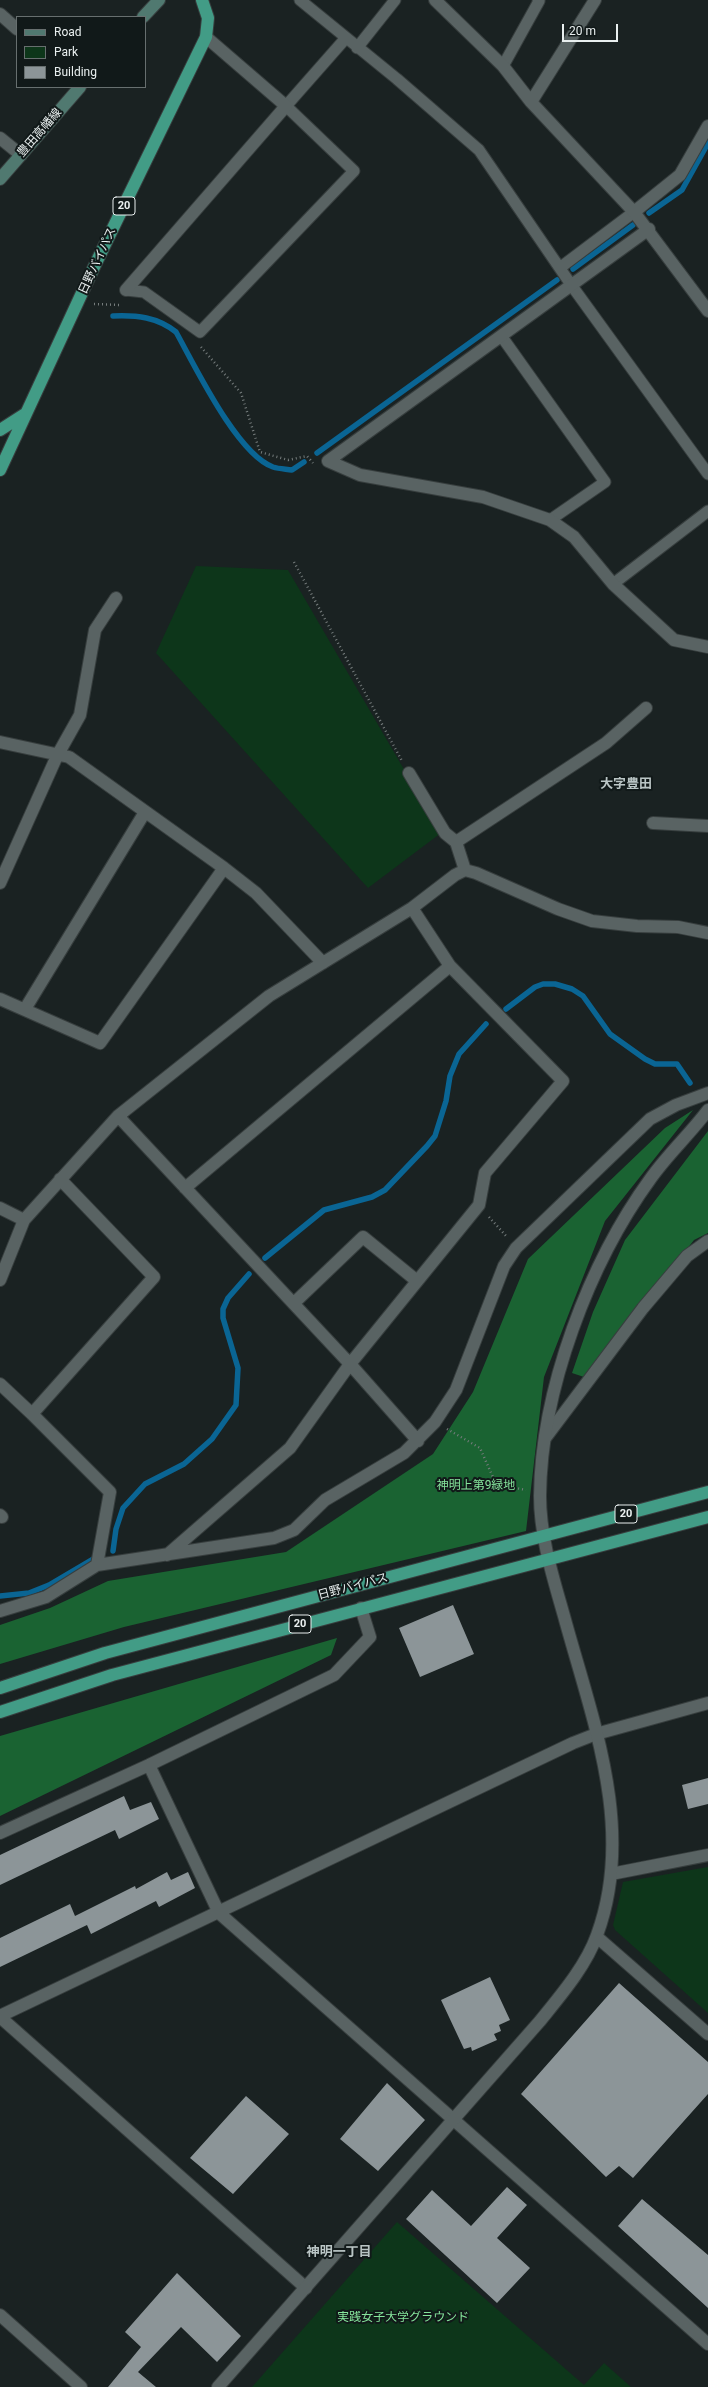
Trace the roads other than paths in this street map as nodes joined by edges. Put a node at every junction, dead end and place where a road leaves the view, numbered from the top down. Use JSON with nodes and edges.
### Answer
{"nodes":[{"id":1,"x":159,"y":0,"type":"edge"},
{"id":2,"x":202,"y":0,"type":"edge"},
{"id":3,"x":300,"y":0,"type":"edge"},
{"id":4,"x":395,"y":0,"type":"edge"},
{"id":5,"x":538,"y":0,"type":"edge"},
{"id":6,"x":595,"y":0,"type":"edge"},
{"id":7,"x":440,"y":2,"type":"edge"},
{"id":8,"x":0,"y":14,"type":"edge"},
{"id":9,"x":145,"y":16,"type":"edge"},
{"id":10,"x":16,"y":28,"type":"edge"},
{"id":11,"x":206,"y":37,"type":"junction"},
{"id":12,"x":345,"y":38,"type":"junction"},
{"id":13,"x":357,"y":48,"type":"junction"},
{"id":14,"x":503,"y":66,"type":"junction"},
{"id":15,"x":79,"y":88,"type":"edge"},
{"id":16,"x":531,"y":102,"type":"junction"},
{"id":17,"x":286,"y":106,"type":"junction"},
{"id":18,"x":708,"y":126,"type":"edge"},
{"id":19,"x":0,"y":138,"type":"edge"},
{"id":20,"x":20,"y":155,"type":"junction"},
{"id":21,"x":0,"y":179,"type":"edge"},
{"id":22,"x":634,"y":212,"type":"junction"},
{"id":23,"x":649,"y":229,"type":"junction"},
{"id":24,"x":561,"y":267,"type":"junction"},
{"id":25,"x":572,"y":286,"type":"junction"},
{"id":26,"x":126,"y":290,"type":"joint"},
{"id":27,"x":708,"y":311,"type":"edge"},
{"id":28,"x":502,"y":337,"type":"junction"},
{"id":29,"x":28,"y":412,"type":"junction"},
{"id":30,"x":0,"y":430,"type":"edge"},
{"id":31,"x":0,"y":470,"type":"edge"},
{"id":32,"x":708,"y":474,"type":"edge"},
{"id":33,"x":708,"y":511,"type":"edge"},
{"id":34,"x":550,"y":520,"type":"junction"},
{"id":35,"x":613,"y":584,"type":"junction"},
{"id":36,"x":116,"y":598,"type":"dead end"},
{"id":37,"x":708,"y":647,"type":"edge"},
{"id":38,"x":646,"y":708,"type":"dead end"},
{"id":39,"x":0,"y":742,"type":"edge"},
{"id":40,"x":57,"y":756,"type":"junction"},
{"id":41,"x":409,"y":773,"type":"road end"},
{"id":42,"x":145,"y":812,"type":"junction"},
{"id":43,"x":653,"y":823,"type":"dead end"},
{"id":44,"x":708,"y":826,"type":"edge"},
{"id":45,"x":456,"y":842,"type":"junction"},
{"id":46,"x":224,"y":868,"type":"junction"},
{"id":47,"x":465,"y":870,"type":"junction"},
{"id":48,"x":0,"y":883,"type":"edge"},
{"id":49,"x":412,"y":908,"type":"junction"},
{"id":50,"x":708,"y":933,"type":"edge"},
{"id":51,"x":323,"y":963,"type":"junction"},
{"id":52,"x":450,"y":966,"type":"junction"},
{"id":53,"x":0,"y":999,"type":"edge"},
{"id":54,"x":25,"y":1009,"type":"junction"},
{"id":55,"x":708,"y":1094,"type":"edge"},
{"id":56,"x":708,"y":1110,"type":"edge"},
{"id":57,"x":118,"y":1116,"type":"junction"},
{"id":58,"x":60,"y":1179,"type":"junction"},
{"id":59,"x":185,"y":1188,"type":"junction"},
{"id":60,"x":0,"y":1208,"type":"edge"},
{"id":61,"x":24,"y":1220,"type":"junction"},
{"id":62,"x":708,"y":1241,"type":"edge"},
{"id":63,"x":0,"y":1280,"type":"edge"},
{"id":64,"x":417,"y":1281,"type":"junction"},
{"id":65,"x":294,"y":1303,"type":"junction"},
{"id":66,"x":350,"y":1364,"type":"junction"},
{"id":67,"x":0,"y":1384,"type":"edge"},
{"id":68,"x":32,"y":1414,"type":"junction"},
{"id":69,"x":546,"y":1437,"type":"junction"},
{"id":70,"x":418,"y":1441,"type":"junction"},
{"id":71,"x":708,"y":1492,"type":"edge"},
{"id":72,"x":708,"y":1517,"type":"edge"},
{"id":73,"x":544,"y":1536,"type":"junction"},
{"id":74,"x":168,"y":1555,"type":"junction"},
{"id":75,"x":549,"y":1559,"type":"junction"},
{"id":76,"x":97,"y":1566,"type":"junction"},
{"id":77,"x":361,"y":1608,"type":"junction"},
{"id":78,"x":0,"y":1610,"type":"edge"},
{"id":79,"x":0,"y":1688,"type":"edge"},
{"id":80,"x":708,"y":1703,"type":"edge"},
{"id":81,"x":0,"y":1712,"type":"edge"},
{"id":82,"x":596,"y":1734,"type":"junction"},
{"id":83,"x":149,"y":1765,"type":"junction"},
{"id":84,"x":0,"y":1833,"type":"edge"},
{"id":85,"x":708,"y":1855,"type":"edge"},
{"id":86,"x":611,"y":1874,"type":"junction"},
{"id":87,"x":219,"y":1913,"type":"junction"},
{"id":88,"x":596,"y":1937,"type":"junction"},
{"id":89,"x":0,"y":2017,"type":"edge"},
{"id":90,"x":708,"y":2034,"type":"edge"},
{"id":91,"x":454,"y":2121,"type":"junction"},
{"id":92,"x":306,"y":2288,"type":"junction"},
{"id":93,"x":0,"y":2316,"type":"edge"},
{"id":94,"x":708,"y":2344,"type":"edge"},
{"id":95,"x":81,"y":2387,"type":"edge"},
{"id":96,"x":218,"y":2387,"type":"edge"}],
"edges":[{"from":1,"to":9,"type":"main road"},
{"from":2,"to":11,"type":"highway","name":"日野バイパス","number":"20"},
{"from":3,"to":12,"type":"lane"},
{"from":4,"to":13,"type":"lane"},
{"from":5,"to":14,"type":"lane"},
{"from":6,"to":16,"type":"street"},
{"from":7,"to":14,"type":"street"},
{"from":8,"to":10,"type":"street"},
{"from":11,"to":17,"type":"street"},
{"from":11,"to":29,"type":"highway","name":"日野バイパス","number":"20"},
{"from":12,"to":13,"type":"lane"},
{"from":12,"to":17,"type":"lane"},
{"from":13,"to":24,"type":"lane"},
{"from":14,"to":16,"type":"street"},
{"from":15,"to":20,"type":"main road","name":"豊田高幡線"},
{"from":16,"to":22,"type":"street"},
{"from":17,"to":26,"type":"street"},
{"from":17,"to":26,"type":"lane"},
{"from":18,"to":22,"type":"street"},
{"from":19,"to":20,"type":"street"},
{"from":20,"to":21,"type":"main road","name":"豊田高幡線"},
{"from":22,"to":23,"type":"street"},
{"from":22,"to":24,"type":"lane"},
{"from":23,"to":25,"type":"street"},
{"from":23,"to":27,"type":"street"},
{"from":24,"to":25,"type":"lane"},
{"from":25,"to":28,"type":"street"},
{"from":25,"to":32,"type":"lane"},
{"from":28,"to":34,"type":"lane"},
{"from":28,"to":34,"type":"street"},
{"from":29,"to":30,"type":"highway"},
{"from":29,"to":31,"type":"highway","name":"日野バイパス","number":"20"},
{"from":33,"to":35,"type":"lane"},
{"from":34,"to":35,"type":"street"},
{"from":35,"to":37,"type":"street"},
{"from":36,"to":40,"type":"street"},
{"from":38,"to":45,"type":"street"},
{"from":39,"to":40,"type":"street"},
{"from":40,"to":42,"type":"street"},
{"from":40,"to":48,"type":"street"},
{"from":41,"to":45,"type":"street"},
{"from":42,"to":46,"type":"street"},
{"from":42,"to":54,"type":"street"},
{"from":43,"to":44,"type":"street"},
{"from":45,"to":47,"type":"street"},
{"from":46,"to":51,"type":"street"},
{"from":46,"to":54,"type":"street"},
{"from":47,"to":49,"type":"street"},
{"from":47,"to":50,"type":"street"},
{"from":49,"to":51,"type":"street"},
{"from":49,"to":52,"type":"street"},
{"from":51,"to":57,"type":"street"},
{"from":52,"to":59,"type":"street"},
{"from":52,"to":64,"type":"street"},
{"from":53,"to":54,"type":"street"},
{"from":55,"to":70,"type":"street"},
{"from":56,"to":69,"type":"street"},
{"from":57,"to":58,"type":"street"},
{"from":57,"to":59,"type":"street"},
{"from":58,"to":61,"type":"street"},
{"from":58,"to":68,"type":"street"},
{"from":59,"to":65,"type":"street"},
{"from":60,"to":61,"type":"street"},
{"from":61,"to":63,"type":"street"},
{"from":62,"to":69,"type":"street"},
{"from":64,"to":65,"type":"street"},
{"from":64,"to":66,"type":"street"},
{"from":65,"to":66,"type":"street"},
{"from":66,"to":70,"type":"street"},
{"from":66,"to":74,"type":"street"},
{"from":67,"to":68,"type":"street"},
{"from":68,"to":76,"type":"street"},
{"from":69,"to":73,"type":"street"},
{"from":70,"to":74,"type":"street"},
{"from":71,"to":73,"type":"highway","name":"日野バイパス","number":"20"},
{"from":72,"to":75,"type":"highway","name":"日野バイパス","number":"20"},
{"from":73,"to":75,"type":"street"},
{"from":73,"to":79,"type":"highway","name":"日野バイパス","number":"20"},
{"from":74,"to":76,"type":"street"},
{"from":75,"to":77,"type":"highway","name":"日野バイパス","number":"20"},
{"from":75,"to":82,"type":"street"},
{"from":76,"to":78,"type":"street"},
{"from":77,"to":81,"type":"highway","name":"日野バイパス","number":"20"},
{"from":77,"to":83,"type":"street"},
{"from":80,"to":82,"type":"street"},
{"from":82,"to":86,"type":"street"},
{"from":82,"to":87,"type":"street"},
{"from":83,"to":84,"type":"street"},
{"from":83,"to":87,"type":"street"},
{"from":85,"to":86,"type":"street"},
{"from":86,"to":88,"type":"street"},
{"from":87,"to":89,"type":"street"},
{"from":87,"to":91,"type":"street"},
{"from":88,"to":90,"type":"street"},
{"from":88,"to":91,"type":"street"},
{"from":89,"to":92,"type":"street"},
{"from":91,"to":92,"type":"street"},
{"from":91,"to":94,"type":"street"},
{"from":92,"to":96,"type":"street"},
{"from":93,"to":95,"type":"street"}]}
